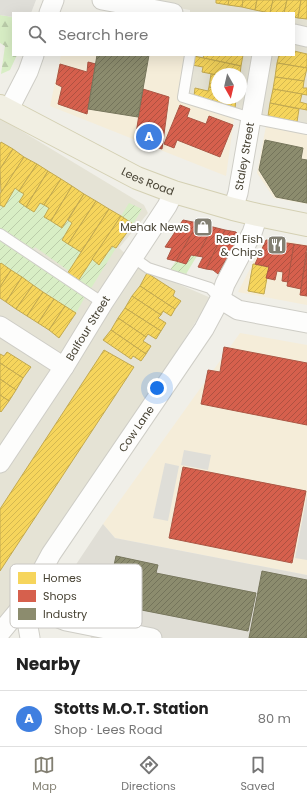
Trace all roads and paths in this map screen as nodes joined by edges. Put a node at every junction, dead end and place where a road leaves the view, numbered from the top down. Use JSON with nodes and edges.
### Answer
{"nodes":[{"id":1,"x":54,"y":0,"type":"edge"},
{"id":2,"x":102,"y":0,"type":"edge"},
{"id":3,"x":50,"y":12,"type":"edge"},
{"id":4,"x":168,"y":12,"type":"edge"},
{"id":5,"x":295,"y":34,"type":"edge"},
{"id":6,"x":307,"y":37,"type":"edge"},
{"id":7,"x":34,"y":56,"type":"edge"},
{"id":8,"x":190,"y":56,"type":"edge"},
{"id":9,"x":262,"y":56,"type":"edge"},
{"id":10,"x":4,"y":109,"type":"edge"},
{"id":11,"x":251,"y":118,"type":"junction"},
{"id":12,"x":307,"y":129,"type":"edge"},
{"id":13,"x":174,"y":192,"type":"junction"},
{"id":14,"x":233,"y":209,"type":"junction"},
{"id":15,"x":258,"y":216,"type":"junction"},
{"id":16,"x":307,"y":225,"type":"edge"},
{"id":17,"x":0,"y":234,"type":"edge"},
{"id":18,"x":134,"y":258,"type":"junction"},
{"id":19,"x":220,"y":299,"type":"junction"},
{"id":20,"x":103,"y":303,"type":"junction"},
{"id":21,"x":307,"y":323,"type":"edge"},
{"id":22,"x":0,"y":326,"type":"edge"},
{"id":23,"x":64,"y":367,"type":"junction"},
{"id":24,"x":0,"y":463,"type":"edge"},
{"id":25,"x":46,"y":564,"type":"edge"},
{"id":26,"x":10,"y":620,"type":"edge"},
{"id":27,"x":28,"y":628,"type":"edge"},
{"id":28,"x":104,"y":628,"type":"edge"},
{"id":29,"x":1,"y":631,"type":"edge"},
{"id":30,"x":30,"y":638,"type":"edge"},
{"id":31,"x":152,"y":638,"type":"edge"}],
"edges":[{"from":1,"to":3,"type":"street"},
{"from":2,"to":4,"type":"street"},
{"from":5,"to":6,"type":"street"},
{"from":7,"to":10,"type":"street"},
{"from":8,"to":11,"type":"lane"},
{"from":9,"to":11,"type":"street","name":"Staley Street"},
{"from":10,"to":13,"type":"main road","name":"Lees Road"},
{"from":11,"to":12,"type":"lane"},
{"from":11,"to":14,"type":"street","name":"Staley Street"},
{"from":13,"to":14,"type":"main road","name":"Lees Road"},
{"from":13,"to":18,"type":"street","name":"Balfour Street"},
{"from":14,"to":15,"type":"main road","name":"Lees Road"},
{"from":15,"to":16,"type":"main road","name":"Lees Road"},
{"from":15,"to":19,"type":"street","name":"Cow Lane"},
{"from":17,"to":20,"type":"lane"},
{"from":18,"to":19,"type":"lane"},
{"from":18,"to":20,"type":"street","name":"Balfour Street"},
{"from":19,"to":21,"type":"street"},
{"from":19,"to":25,"type":"street","name":"Cow Lane"},
{"from":20,"to":23,"type":"street","name":"Balfour Street"},
{"from":22,"to":23,"type":"street"},
{"from":23,"to":24,"type":"street","name":"Balfour Street"},
{"from":26,"to":29,"type":"street","name":"Cow Lane"},
{"from":27,"to":30,"type":"street"},
{"from":28,"to":31,"type":"street"}]}
